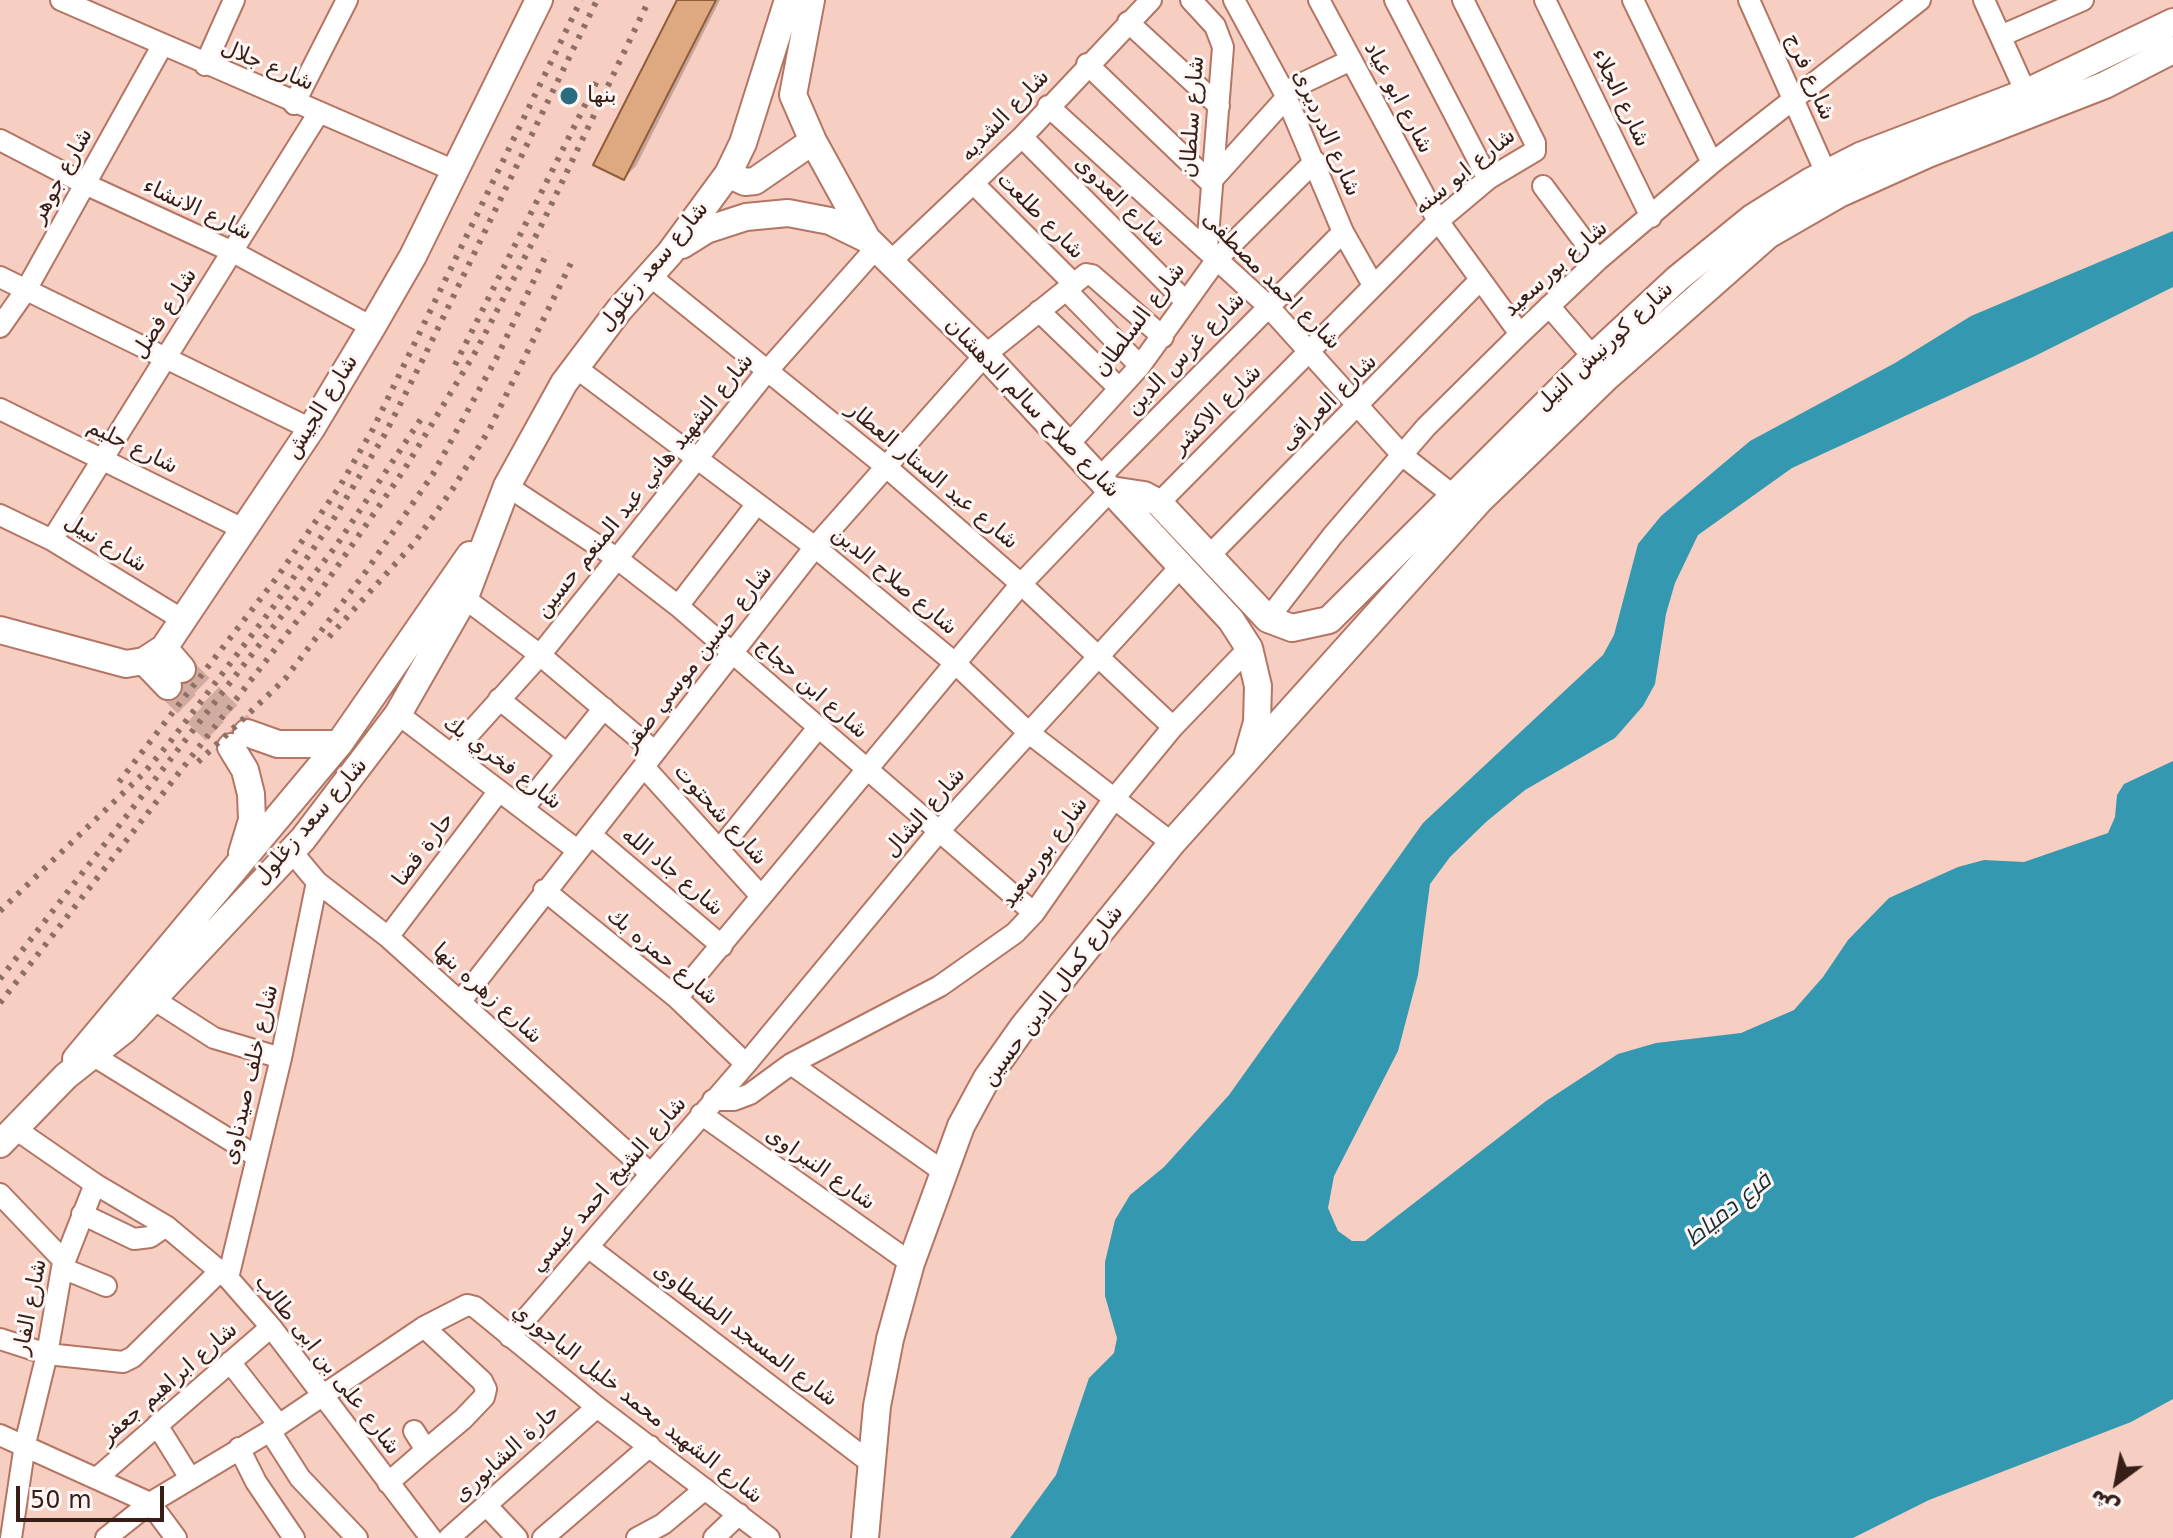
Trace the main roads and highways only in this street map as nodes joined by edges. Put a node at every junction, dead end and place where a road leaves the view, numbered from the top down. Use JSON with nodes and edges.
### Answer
{"nodes":[{"id":1,"x":539,"y":0,"type":"edge"},
{"id":2,"x":788,"y":0,"type":"edge"},
{"id":3,"x":811,"y":0,"type":"edge"},
{"id":4,"x":2173,"y":22,"type":"edge"},
{"id":5,"x":2173,"y":50,"type":"edge"},
{"id":6,"x":2030,"y":102,"type":"junction"},
{"id":7,"x":813,"y":141,"type":"junction"},
{"id":8,"x":728,"y":174,"type":"junction"},
{"id":9,"x":878,"y":249,"type":"junction"},
{"id":10,"x":670,"y":253,"type":"junction"},
{"id":11,"x":1105,"y":484,"type":"junction"},
{"id":12,"x":456,"y":592,"type":"junction"},
{"id":13,"x":0,"y":630,"type":"edge"},
{"id":14,"x":154,"y":655,"type":"junction"},
{"id":15,"x":175,"y":678,"type":"tunnel mouth"},
{"id":16,"x":339,"y":744,"type":"junction"},
{"id":17,"x":1241,"y":767,"type":"junction"},
{"id":18,"x":234,"y":868,"type":"junction"},
{"id":19,"x":89,"y":1051,"type":"junction"},
{"id":20,"x":7,"y":1136,"type":"edge"},
{"id":21,"x":865,"y":1538,"type":"edge"}],
"edges":[{"from":1,"to":14,"type":"main road","name":"شارع الجيش"},
{"from":2,"to":8,"type":"main road","name":"شارع سعد زغلول"},
{"from":3,"to":7,"type":"main road"},
{"from":4,"to":6,"type":"main road","name":"شارع كورنيش النيل"},
{"from":5,"to":6,"type":"main road","name":"شارع كورنيش النيل"},
{"from":6,"to":11,"type":"main road","name":"شارع كورنيش النيل"},
{"from":6,"to":17,"type":"main road","name":"شارع كورنيش النيل"},
{"from":7,"to":8,"type":"main road"},
{"from":7,"to":9,"type":"main road"},
{"from":8,"to":10,"type":"main road","name":"شارع سعد زغلول"},
{"from":9,"to":10,"type":"main road","name":"شارع صلاح سالم الدهشان"},
{"from":9,"to":11,"type":"main road","name":"شارع صلاح سالم الدهشان"},
{"from":10,"to":12,"type":"main road","name":"شارع سعد زغلول"},
{"from":11,"to":17,"type":"main road","name":"شارع صلاح سالم الدهشان"},
{"from":12,"to":16,"type":"main road","name":"شارع سعد زغلول"},
{"from":12,"to":19,"type":"main road","name":"شارع سعد زغلول"},
{"from":13,"to":14,"type":"main road"},
{"from":14,"to":15,"type":"main road"},
{"from":16,"to":18,"type":"main road","name":"شارع سعد زغلول"},
{"from":16,"to":18,"type":"main road"},
{"from":17,"to":21,"type":"main road","name":"شارع كمال الدين حسين"},
{"from":18,"to":19,"type":"main road","name":"شارع سعد زغلول"},
{"from":19,"to":20,"type":"main road","name":"شارع سعد زغلول"}]}
